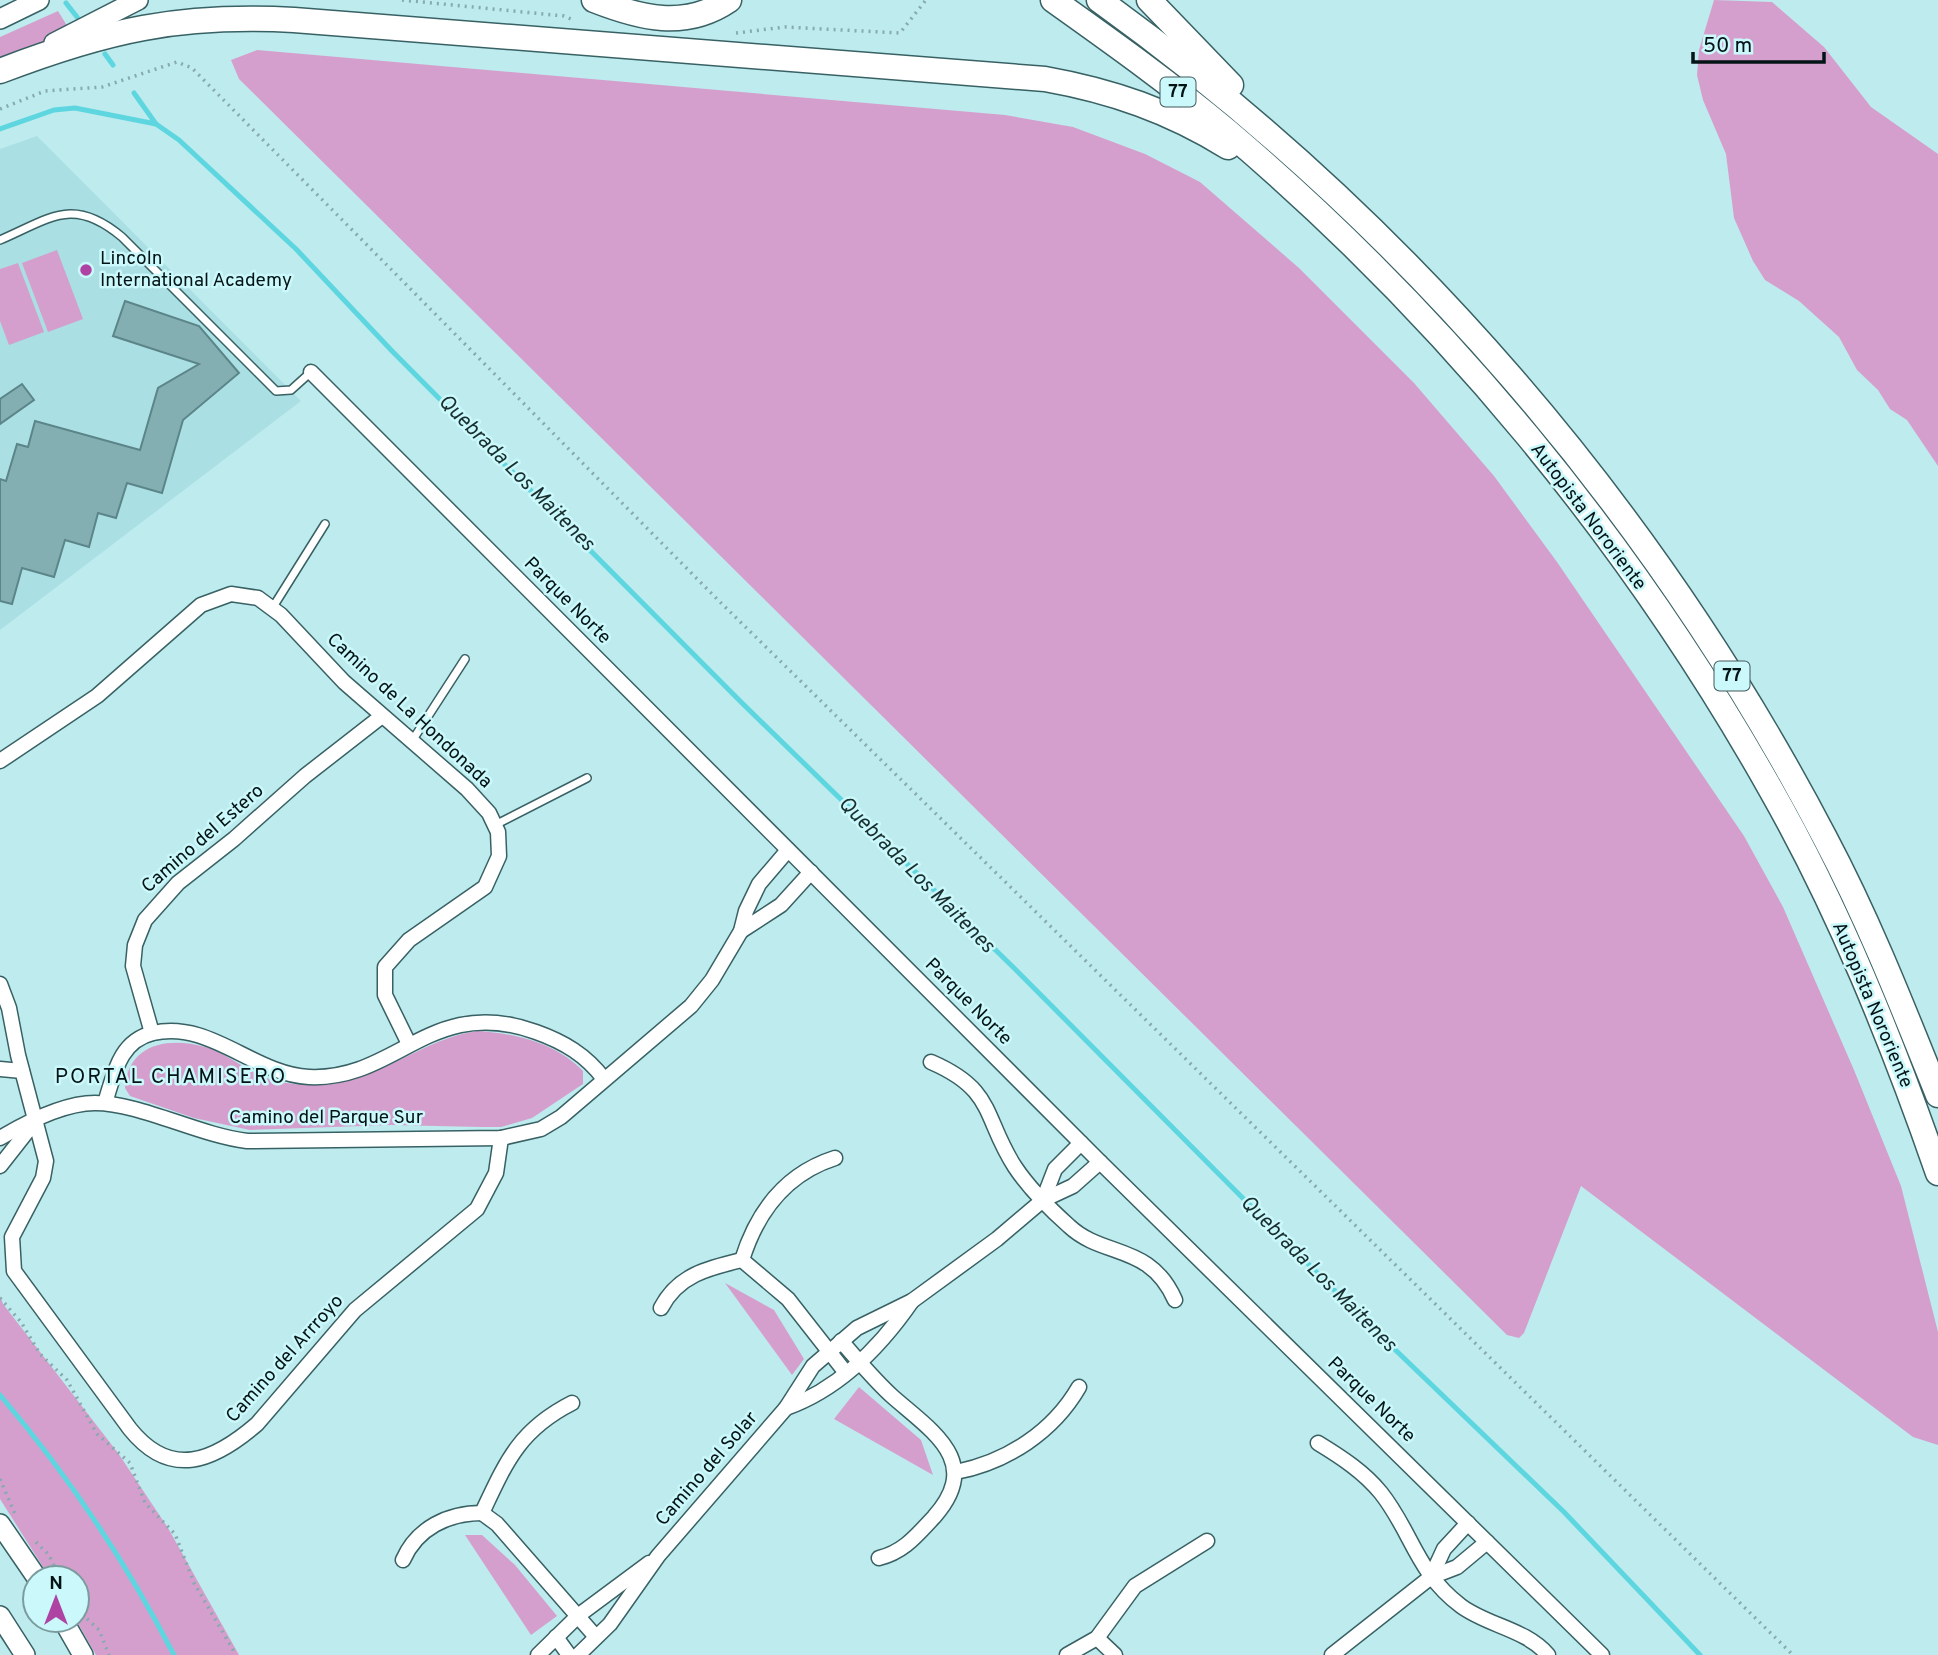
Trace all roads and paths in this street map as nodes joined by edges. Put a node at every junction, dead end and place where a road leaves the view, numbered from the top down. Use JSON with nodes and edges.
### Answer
{"nodes":[{"id":1,"x":39,"y":0,"type":"edge"},
{"id":2,"x":138,"y":0,"type":"edge"},
{"id":3,"x":594,"y":0,"type":"edge"},
{"id":4,"x":729,"y":0,"type":"edge"},
{"id":5,"x":1053,"y":0,"type":"edge"},
{"id":6,"x":1099,"y":0,"type":"edge"},
{"id":7,"x":1149,"y":0,"type":"edge"},
{"id":8,"x":0,"y":19,"type":"edge"},
{"id":9,"x":0,"y":71,"type":"edge"},
{"id":10,"x":0,"y":109,"type":"edge"},
{"id":11,"x":1296,"y":155,"type":"junction"},
{"id":12,"x":1297,"y":192,"type":"junction"},
{"id":13,"x":0,"y":240,"type":"edge"},
{"id":14,"x":311,"y":372,"type":"joint"},
{"id":15,"x":325,"y":524,"type":"dead end"},
{"id":16,"x":273,"y":607,"type":"junction"},
{"id":17,"x":465,"y":659,"type":"dead end"},
{"id":18,"x":382,"y":716,"type":"junction"},
{"id":19,"x":412,"y":741,"type":"junction"},
{"id":20,"x":0,"y":761,"type":"edge"},
{"id":21,"x":587,"y":778,"type":"dead end"},
{"id":22,"x":495,"y":825,"type":"junction"},
{"id":23,"x":788,"y":850,"type":"junction"},
{"id":24,"x":811,"y":872,"type":"junction"},
{"id":25,"x":741,"y":931,"type":"junction"},
{"id":26,"x":0,"y":984,"type":"edge"},
{"id":27,"x":152,"y":1033,"type":"junction"},
{"id":28,"x":409,"y":1044,"type":"junction"},
{"id":29,"x":931,"y":1062,"type":"dead end"},
{"id":30,"x":0,"y":1069,"type":"edge"},
{"id":31,"x":22,"y":1071,"type":"junction"},
{"id":32,"x":604,"y":1079,"type":"junction"},
{"id":33,"x":1938,"y":1095,"type":"edge"},
{"id":34,"x":105,"y":1103,"type":"junction"},
{"id":35,"x":36,"y":1121,"type":"junction"},
{"id":36,"x":0,"y":1138,"type":"edge"},
{"id":37,"x":501,"y":1138,"type":"junction"},
{"id":38,"x":1081,"y":1143,"type":"junction"},
{"id":39,"x":835,"y":1158,"type":"dead end"},
{"id":40,"x":1100,"y":1162,"type":"junction"},
{"id":41,"x":0,"y":1166,"type":"edge"},
{"id":42,"x":1938,"y":1173,"type":"edge"},
{"id":43,"x":1043,"y":1200,"type":"junction"},
{"id":44,"x":742,"y":1261,"type":"junction"},
{"id":45,"x":0,"y":1298,"type":"edge"},
{"id":46,"x":1175,"y":1300,"type":"dead end"},
{"id":47,"x":912,"y":1301,"type":"junction"},
{"id":48,"x":661,"y":1308,"type":"dead end"},
{"id":49,"x":841,"y":1341,"type":"junction"},
{"id":50,"x":829,"y":1351,"type":"junction"},
{"id":51,"x":859,"y":1362,"type":"junction"},
{"id":52,"x":846,"y":1373,"type":"junction"},
{"id":53,"x":1079,"y":1387,"type":"dead end"},
{"id":54,"x":572,"y":1403,"type":"dead end"},
{"id":55,"x":786,"y":1408,"type":"junction"},
{"id":56,"x":1318,"y":1443,"type":"dead end"},
{"id":57,"x":956,"y":1472,"type":"junction"},
{"id":58,"x":0,"y":1479,"type":"edge"},
{"id":59,"x":482,"y":1513,"type":"junction"},
{"id":60,"x":8,"y":1520,"type":"edge"},
{"id":61,"x":1468,"y":1523,"type":"junction"},
{"id":62,"x":33,"y":1539,"type":"dead end"},
{"id":63,"x":1207,"y":1541,"type":"dead end"},
{"id":64,"x":1488,"y":1542,"type":"junction"},
{"id":65,"x":658,"y":1556,"type":"junction"},
{"id":66,"x":879,"y":1558,"type":"dead end"},
{"id":67,"x":402,"y":1560,"type":"dead end"},
{"id":68,"x":30,"y":1564,"type":"edge"},
{"id":69,"x":53,"y":1564,"type":"edge"},
{"id":70,"x":1431,"y":1577,"type":"junction"},
{"id":71,"x":579,"y":1615,"type":"junction"},
{"id":72,"x":0,"y":1616,"type":"edge"},
{"id":73,"x":91,"y":1622,"type":"edge"},
{"id":74,"x":71,"y":1634,"type":"edge"},
{"id":75,"x":556,"y":1637,"type":"junction"},
{"id":76,"x":596,"y":1637,"type":"junction"},
{"id":77,"x":1097,"y":1638,"type":"junction"},
{"id":78,"x":25,"y":1655,"type":"edge"},
{"id":79,"x":83,"y":1655,"type":"edge"},
{"id":80,"x":109,"y":1655,"type":"edge"},
{"id":81,"x":236,"y":1655,"type":"edge"},
{"id":82,"x":538,"y":1655,"type":"edge"},
{"id":83,"x":569,"y":1655,"type":"edge"},
{"id":84,"x":578,"y":1655,"type":"edge"},
{"id":85,"x":1067,"y":1655,"type":"edge"},
{"id":86,"x":1115,"y":1655,"type":"edge"},
{"id":87,"x":1332,"y":1655,"type":"edge"},
{"id":88,"x":1548,"y":1655,"type":"edge"},
{"id":89,"x":1602,"y":1655,"type":"edge"},
{"id":90,"x":1793,"y":1655,"type":"edge"}],
"edges":[{"from":1,"to":8,"type":"street"},
{"from":2,"to":9,"type":"street"},
{"from":3,"to":4,"type":"highway"},
{"from":5,"to":12,"type":"highway","name":"Autopista Nororiente","number":"77"},
{"from":6,"to":11,"type":"highway","name":"Autopista Nororiente","number":"77"},
{"from":7,"to":11,"type":"highway"},
{"from":9,"to":12,"type":"highway"},
{"from":10,"to":90,"type":"path"},
{"from":11,"to":33,"type":"highway","name":"Autopista Nororiente","number":"77"},
{"from":12,"to":42,"type":"highway","name":"Autopista Nororiente","number":"77"},
{"from":13,"to":14,"type":"lane"},
{"from":14,"to":23,"type":"street","name":"Parque Norte"},
{"from":15,"to":16,"type":"lane"},
{"from":16,"to":18,"type":"street","name":"Camino de La Hondonada"},
{"from":16,"to":20,"type":"street","name":"Camino de La Hondonada"},
{"from":17,"to":19,"type":"lane"},
{"from":18,"to":19,"type":"street","name":"Camino de La Hondonada"},
{"from":18,"to":27,"type":"street","name":"Camino del Estero"},
{"from":19,"to":22,"type":"street","name":"Camino de La Hondonada"},
{"from":21,"to":22,"type":"lane"},
{"from":22,"to":28,"type":"street"},
{"from":23,"to":24,"type":"street","name":"Parque Norte"},
{"from":23,"to":25,"type":"street"},
{"from":24,"to":25,"type":"street"},
{"from":24,"to":38,"type":"street","name":"Parque Norte"},
{"from":25,"to":32,"type":"street","name":"Camino del Parque Sur"},
{"from":26,"to":31,"type":"street","name":"Camino del Arrroyo"},
{"from":27,"to":28,"type":"street"},
{"from":27,"to":34,"type":"street"},
{"from":28,"to":32,"type":"street"},
{"from":29,"to":43,"type":"street"},
{"from":30,"to":31,"type":"street"},
{"from":31,"to":35,"type":"street","name":"Camino del Arrroyo"},
{"from":32,"to":37,"type":"street","name":"Camino del Parque Sur"},
{"from":34,"to":35,"type":"street","name":"Camino del Parque Sur"},
{"from":34,"to":37,"type":"street","name":"Camino del Parque Sur"},
{"from":35,"to":36,"type":"street","name":"Camino del Parque Sur"},
{"from":35,"to":37,"type":"street","name":"Camino del Arrroyo"},
{"from":35,"to":41,"type":"street"},
{"from":38,"to":40,"type":"street","name":"Parque Norte"},
{"from":38,"to":43,"type":"street","name":"Camino del Solar"},
{"from":39,"to":44,"type":"street"},
{"from":40,"to":43,"type":"street","name":"Camino del Solar"},
{"from":40,"to":61,"type":"street","name":"Parque Norte"},
{"from":43,"to":46,"type":"street"},
{"from":43,"to":47,"type":"street","name":"Camino del Solar"},
{"from":44,"to":48,"type":"street"},
{"from":44,"to":50,"type":"street"},
{"from":45,"to":81,"type":"path"},
{"from":47,"to":49,"type":"street","name":"Camino del Solar"},
{"from":47,"to":51,"type":"street","name":"Camino del Solar"},
{"from":49,"to":50,"type":"street","name":"Camino del Solar"},
{"from":49,"to":51,"type":"street"},
{"from":50,"to":52,"type":"street"},
{"from":50,"to":55,"type":"street","name":"Camino del Solar"},
{"from":51,"to":52,"type":"street","name":"Camino del Solar"},
{"from":51,"to":57,"type":"street"},
{"from":52,"to":55,"type":"street","name":"Camino del Solar"},
{"from":53,"to":57,"type":"street"},
{"from":54,"to":59,"type":"street"},
{"from":55,"to":65,"type":"street","name":"Camino del Solar"},
{"from":56,"to":70,"type":"street"},
{"from":57,"to":66,"type":"street"},
{"from":58,"to":60,"type":"path"},
{"from":59,"to":67,"type":"street"},
{"from":59,"to":71,"type":"street"},
{"from":60,"to":68,"type":"street"},
{"from":61,"to":64,"type":"street","name":"Parque Norte"},
{"from":61,"to":70,"type":"street"},
{"from":62,"to":69,"type":"path"},
{"from":63,"to":77,"type":"street"},
{"from":64,"to":70,"type":"street"},
{"from":64,"to":89,"type":"street","name":"Parque Norte"},
{"from":65,"to":71,"type":"street","name":"Camino del Solar"},
{"from":65,"to":76,"type":"street","name":"Camino del Solar"},
{"from":70,"to":87,"type":"street"},
{"from":70,"to":88,"type":"street"},
{"from":71,"to":75,"type":"street","name":"Camino del Solar"},
{"from":71,"to":76,"type":"street"},
{"from":72,"to":78,"type":"street"},
{"from":73,"to":80,"type":"path"},
{"from":74,"to":79,"type":"street"},
{"from":75,"to":82,"type":"street","name":"Camino del Solar"},
{"from":75,"to":83,"type":"street"},
{"from":76,"to":84,"type":"street","name":"Camino del Solar"},
{"from":77,"to":85,"type":"street"},
{"from":77,"to":86,"type":"street"}]}
